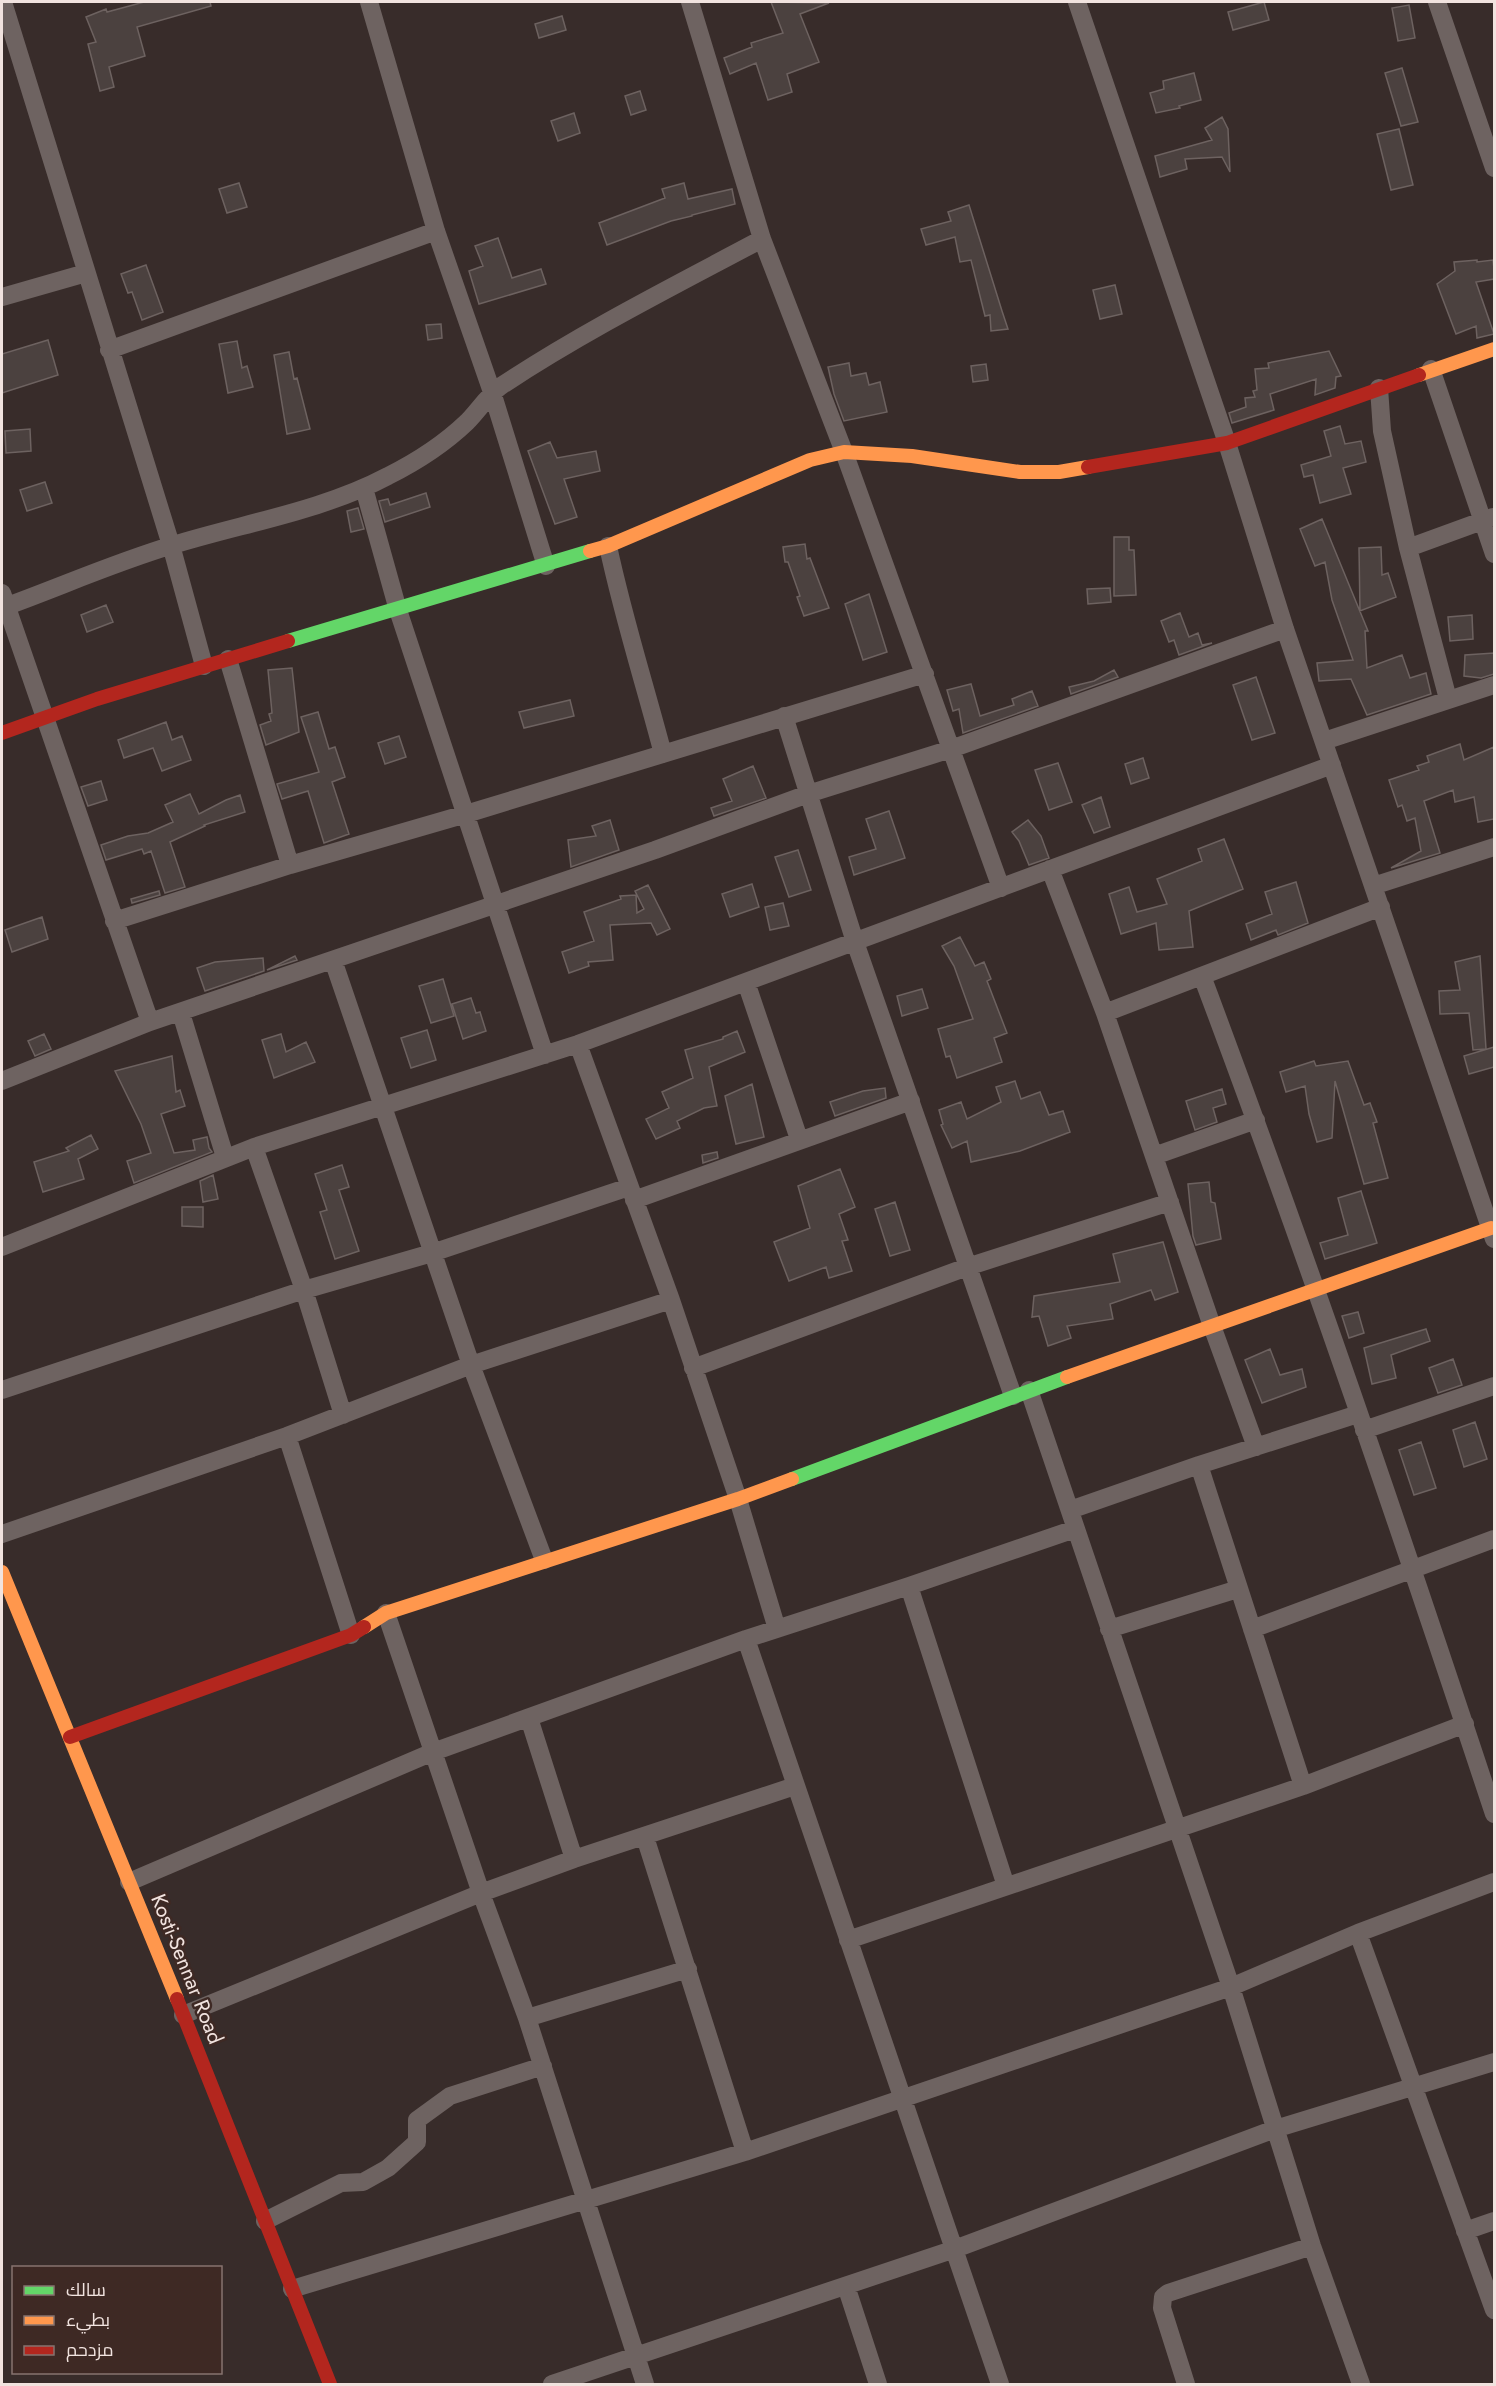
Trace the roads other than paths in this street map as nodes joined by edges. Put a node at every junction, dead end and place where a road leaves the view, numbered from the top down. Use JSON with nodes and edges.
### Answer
{"nodes":[{"id":1,"x":3,"y":2,"type":"edge"},
{"id":2,"x":369,"y":2,"type":"edge"},
{"id":3,"x":690,"y":2,"type":"edge"},
{"id":4,"x":1077,"y":2,"type":"edge"},
{"id":5,"x":1437,"y":2,"type":"edge"},
{"id":6,"x":1494,"y":168,"type":"edge"},
{"id":7,"x":436,"y":231,"type":"junction"},
{"id":8,"x":762,"y":239,"type":"junction"},
{"id":9,"x":86,"y":273,"type":"junction"},
{"id":10,"x":2,"y":297,"type":"edge"},
{"id":11,"x":1494,"y":349,"type":"edge"},
{"id":12,"x":109,"y":350,"type":"junction"},
{"id":13,"x":1431,"y":369,"type":"junction"},
{"id":14,"x":1379,"y":388,"type":"junction"},
{"id":15,"x":492,"y":392,"type":"junction"},
{"id":16,"x":1227,"y":443,"type":"junction"},
{"id":17,"x":844,"y":452,"type":"junction"},
{"id":18,"x":364,"y":488,"type":"junction"},
{"id":19,"x":1489,"y":518,"type":"edge"},
{"id":20,"x":171,"y":545,"type":"junction"},
{"id":21,"x":608,"y":546,"type":"junction"},
{"id":22,"x":1408,"y":548,"type":"junction"},
{"id":23,"x":1494,"y":554,"type":"edge"},
{"id":24,"x":546,"y":566,"type":"junction"},
{"id":25,"x":4,"y":599,"type":"edge"},
{"id":26,"x":398,"y":610,"type":"junction"},
{"id":27,"x":1285,"y":629,"type":"junction"},
{"id":28,"x":228,"y":659,"type":"junction"},
{"id":29,"x":204,"y":666,"type":"junction"},
{"id":30,"x":925,"y":674,"type":"junction"},
{"id":31,"x":1494,"y":685,"type":"edge"},
{"id":32,"x":1448,"y":699,"type":"junction"},
{"id":33,"x":784,"y":716,"type":"junction"},
{"id":34,"x":45,"y":717,"type":"junction"},
{"id":35,"x":2,"y":733,"type":"edge"},
{"id":36,"x":1324,"y":741,"type":"junction"},
{"id":37,"x":951,"y":750,"type":"junction"},
{"id":38,"x":663,"y":754,"type":"junction"},
{"id":39,"x":1332,"y":765,"type":"junction"},
{"id":40,"x":808,"y":794,"type":"junction"},
{"id":41,"x":466,"y":814,"type":"junction"},
{"id":42,"x":1494,"y":847,"type":"edge"},
{"id":43,"x":290,"y":865,"type":"junction"},
{"id":44,"x":1050,"y":869,"type":"junction"},
{"id":45,"x":1373,"y":886,"type":"junction"},
{"id":46,"x":1001,"y":888,"type":"junction"},
{"id":47,"x":494,"y":904,"type":"junction"},
{"id":48,"x":1381,"y":907,"type":"junction"},
{"id":49,"x":114,"y":921,"type":"junction"},
{"id":50,"x":855,"y":942,"type":"junction"},
{"id":51,"x":333,"y":960,"type":"junction"},
{"id":52,"x":1202,"y":976,"type":"junction"},
{"id":53,"x":746,"y":982,"type":"junction"},
{"id":54,"x":181,"y":1013,"type":"junction"},
{"id":55,"x":1105,"y":1013,"type":"junction"},
{"id":56,"x":150,"y":1022,"type":"junction"},
{"id":57,"x":578,"y":1044,"type":"junction"},
{"id":58,"x":545,"y":1055,"type":"junction"},
{"id":59,"x":2,"y":1081,"type":"edge"},
{"id":60,"x":911,"y":1101,"type":"junction"},
{"id":61,"x":383,"y":1107,"type":"junction"},
{"id":62,"x":1256,"y":1120,"type":"junction"},
{"id":63,"x":799,"y":1139,"type":"junction"},
{"id":64,"x":254,"y":1147,"type":"junction"},
{"id":65,"x":1155,"y":1156,"type":"junction"},
{"id":66,"x":225,"y":1158,"type":"junction"},
{"id":67,"x":1486,"y":1190,"type":"edge"},
{"id":68,"x":631,"y":1194,"type":"junction"},
{"id":69,"x":1170,"y":1202,"type":"junction"},
{"id":70,"x":1493,"y":1234,"type":"edge"},
{"id":71,"x":2,"y":1247,"type":"edge"},
{"id":72,"x":432,"y":1253,"type":"junction"},
{"id":73,"x":967,"y":1268,"type":"junction"},
{"id":74,"x":1316,"y":1289,"type":"junction"},
{"id":75,"x":304,"y":1290,"type":"junction"},
{"id":76,"x":671,"y":1300,"type":"junction"},
{"id":77,"x":1212,"y":1326,"type":"junction"},
{"id":78,"x":471,"y":1365,"type":"junction"},
{"id":79,"x":693,"y":1368,"type":"junction"},
{"id":80,"x":1494,"y":1386,"type":"edge"},
{"id":81,"x":2,"y":1390,"type":"edge"},
{"id":82,"x":1021,"y":1393,"type":"junction"},
{"id":83,"x":343,"y":1415,"type":"junction"},
{"id":84,"x":1361,"y":1422,"type":"junction"},
{"id":85,"x":287,"y":1436,"type":"junction"},
{"id":86,"x":1256,"y":1447,"type":"junction"},
{"id":87,"x":1199,"y":1465,"type":"junction"},
{"id":88,"x":738,"y":1498,"type":"junction"},
{"id":89,"x":1070,"y":1510,"type":"junction"},
{"id":90,"x":1075,"y":1529,"type":"junction"},
{"id":91,"x":2,"y":1534,"type":"edge"},
{"id":92,"x":1494,"y":1539,"type":"edge"},
{"id":93,"x":544,"y":1560,"type":"junction"},
{"id":94,"x":1413,"y":1569,"type":"junction"},
{"id":95,"x":2,"y":1572,"type":"edge"},
{"id":96,"x":909,"y":1586,"type":"junction"},
{"id":97,"x":1238,"y":1589,"type":"junction"},
{"id":98,"x":386,"y":1613,"type":"junction"},
{"id":99,"x":777,"y":1629,"type":"junction"},
{"id":100,"x":1109,"y":1629,"type":"junction"},
{"id":101,"x":1252,"y":1629,"type":"junction"},
{"id":102,"x":351,"y":1635,"type":"junction"},
{"id":103,"x":746,"y":1639,"type":"junction"},
{"id":104,"x":529,"y":1718,"type":"junction"},
{"id":105,"x":1465,"y":1724,"type":"junction"},
{"id":106,"x":70,"y":1737,"type":"junction"},
{"id":107,"x":433,"y":1752,"type":"junction"},
{"id":108,"x":795,"y":1786,"type":"junction"},
{"id":109,"x":1303,"y":1786,"type":"junction"},
{"id":110,"x":1494,"y":1814,"type":"edge"},
{"id":111,"x":1175,"y":1828,"type":"junction"},
{"id":112,"x":645,"y":1837,"type":"junction"},
{"id":113,"x":574,"y":1860,"type":"junction"},
{"id":114,"x":129,"y":1882,"type":"junction"},
{"id":115,"x":1494,"y":1882,"type":"edge"},
{"id":116,"x":1006,"y":1886,"type":"junction"},
{"id":117,"x":481,"y":1893,"type":"junction"},
{"id":118,"x":1358,"y":1934,"type":"junction"},
{"id":119,"x":848,"y":1940,"type":"junction"},
{"id":120,"x":688,"y":1969,"type":"junction"},
{"id":121,"x":1231,"y":1987,"type":"junction"},
{"id":122,"x":183,"y":2014,"type":"junction"},
{"id":123,"x":527,"y":2018,"type":"junction"},
{"id":124,"x":1494,"y":2062,"type":"edge"},
{"id":125,"x":543,"y":2066,"type":"junction"},
{"id":126,"x":1413,"y":2088,"type":"junction"},
{"id":127,"x":902,"y":2098,"type":"junction"},
{"id":128,"x":1275,"y":2129,"type":"junction"},
{"id":129,"x":746,"y":2152,"type":"junction"},
{"id":130,"x":585,"y":2201,"type":"junction"},
{"id":131,"x":265,"y":2221,"type":"junction"},
{"id":132,"x":1494,"y":2221,"type":"edge"},
{"id":133,"x":1466,"y":2232,"type":"junction"},
{"id":134,"x":1312,"y":2246,"type":"junction"},
{"id":135,"x":952,"y":2250,"type":"junction"},
{"id":136,"x":846,"y":2286,"type":"junction"},
{"id":137,"x":292,"y":2289,"type":"junction"},
{"id":138,"x":1494,"y":2310,"type":"edge"},
{"id":139,"x":635,"y":2356,"type":"junction"},
{"id":140,"x":330,"y":2385,"type":"edge"},
{"id":141,"x":552,"y":2385,"type":"edge"},
{"id":142,"x":645,"y":2385,"type":"edge"},
{"id":143,"x":878,"y":2385,"type":"edge"},
{"id":144,"x":1000,"y":2385,"type":"edge"},
{"id":145,"x":1186,"y":2385,"type":"edge"},
{"id":146,"x":1361,"y":2385,"type":"edge"}],
"edges":[{"from":1,"to":9,"type":"street"},
{"from":2,"to":7,"type":"street"},
{"from":3,"to":8,"type":"street"},
{"from":4,"to":16,"type":"street"},
{"from":5,"to":6,"type":"street"},
{"from":7,"to":12,"type":"street"},
{"from":7,"to":15,"type":"street"},
{"from":8,"to":15,"type":"street"},
{"from":8,"to":17,"type":"street"},
{"from":9,"to":10,"type":"street"},
{"from":9,"to":12,"type":"street"},
{"from":11,"to":13,"type":"main road"},
{"from":12,"to":20,"type":"street"},
{"from":13,"to":14,"type":"main road"},
{"from":13,"to":19,"type":"street"},
{"from":14,"to":16,"type":"main road"},
{"from":14,"to":22,"type":"street"},
{"from":15,"to":18,"type":"street"},
{"from":15,"to":24,"type":"street"},
{"from":16,"to":17,"type":"main road"},
{"from":16,"to":27,"type":"street"},
{"from":17,"to":21,"type":"main road"},
{"from":17,"to":30,"type":"street"},
{"from":18,"to":20,"type":"street"},
{"from":18,"to":26,"type":"street"},
{"from":19,"to":22,"type":"street"},
{"from":19,"to":23,"type":"street"},
{"from":20,"to":25,"type":"street"},
{"from":20,"to":29,"type":"street"},
{"from":21,"to":24,"type":"main road"},
{"from":21,"to":38,"type":"street"},
{"from":22,"to":32,"type":"street"},
{"from":24,"to":26,"type":"main road"},
{"from":25,"to":34,"type":"street"},
{"from":26,"to":28,"type":"main road"},
{"from":26,"to":41,"type":"street"},
{"from":27,"to":36,"type":"street"},
{"from":27,"to":37,"type":"street"},
{"from":28,"to":29,"type":"main road"},
{"from":28,"to":43,"type":"street"},
{"from":29,"to":34,"type":"main road"},
{"from":30,"to":33,"type":"street"},
{"from":30,"to":37,"type":"street"},
{"from":31,"to":32,"type":"street"},
{"from":32,"to":36,"type":"street"},
{"from":33,"to":38,"type":"street"},
{"from":33,"to":40,"type":"street"},
{"from":34,"to":35,"type":"main road"},
{"from":34,"to":49,"type":"street"},
{"from":36,"to":39,"type":"street"},
{"from":37,"to":40,"type":"street"},
{"from":37,"to":46,"type":"street"},
{"from":38,"to":41,"type":"street"},
{"from":39,"to":44,"type":"street"},
{"from":39,"to":45,"type":"street"},
{"from":40,"to":47,"type":"street"},
{"from":40,"to":50,"type":"street"},
{"from":41,"to":43,"type":"street"},
{"from":41,"to":47,"type":"street"},
{"from":42,"to":45,"type":"street"},
{"from":43,"to":49,"type":"street"},
{"from":44,"to":46,"type":"street"},
{"from":44,"to":55,"type":"street"},
{"from":45,"to":48,"type":"street"},
{"from":46,"to":50,"type":"street"},
{"from":47,"to":51,"type":"street"},
{"from":47,"to":58,"type":"street"},
{"from":48,"to":52,"type":"street"},
{"from":48,"to":67,"type":"street"},
{"from":49,"to":56,"type":"street"},
{"from":50,"to":53,"type":"street"},
{"from":50,"to":60,"type":"street"},
{"from":51,"to":54,"type":"street"},
{"from":51,"to":61,"type":"street"},
{"from":52,"to":55,"type":"street"},
{"from":52,"to":62,"type":"street"},
{"from":53,"to":57,"type":"street"},
{"from":53,"to":63,"type":"street"},
{"from":54,"to":56,"type":"street"},
{"from":54,"to":66,"type":"street"},
{"from":55,"to":65,"type":"street"},
{"from":56,"to":59,"type":"street"},
{"from":57,"to":58,"type":"street"},
{"from":57,"to":68,"type":"street"},
{"from":58,"to":61,"type":"street"},
{"from":60,"to":63,"type":"street"},
{"from":60,"to":73,"type":"street"},
{"from":61,"to":64,"type":"street"},
{"from":61,"to":72,"type":"street"},
{"from":62,"to":65,"type":"street"},
{"from":62,"to":74,"type":"street"},
{"from":63,"to":68,"type":"street"},
{"from":64,"to":66,"type":"street"},
{"from":64,"to":75,"type":"street"},
{"from":65,"to":69,"type":"street"},
{"from":66,"to":71,"type":"street"},
{"from":67,"to":70,"type":"street"},
{"from":68,"to":72,"type":"street"},
{"from":68,"to":76,"type":"street"},
{"from":69,"to":73,"type":"street"},
{"from":69,"to":77,"type":"street"},
{"from":70,"to":74,"type":"main road"},
{"from":72,"to":75,"type":"street"},
{"from":72,"to":78,"type":"street"},
{"from":73,"to":79,"type":"street"},
{"from":73,"to":82,"type":"street"},
{"from":74,"to":77,"type":"main road"},
{"from":74,"to":84,"type":"street"},
{"from":75,"to":81,"type":"street"},
{"from":75,"to":83,"type":"street"},
{"from":76,"to":78,"type":"street"},
{"from":76,"to":79,"type":"street"},
{"from":77,"to":82,"type":"main road"},
{"from":77,"to":86,"type":"street"},
{"from":78,"to":83,"type":"street"},
{"from":78,"to":93,"type":"street"},
{"from":79,"to":88,"type":"street"},
{"from":80,"to":84,"type":"street"},
{"from":82,"to":88,"type":"main road"},
{"from":82,"to":89,"type":"street"},
{"from":83,"to":85,"type":"street"},
{"from":84,"to":86,"type":"street"},
{"from":84,"to":94,"type":"street"},
{"from":85,"to":91,"type":"street"},
{"from":85,"to":102,"type":"street"},
{"from":86,"to":87,"type":"street"},
{"from":87,"to":89,"type":"street"},
{"from":87,"to":97,"type":"street"},
{"from":88,"to":93,"type":"main road"},
{"from":88,"to":99,"type":"street"},
{"from":89,"to":90,"type":"street"},
{"from":90,"to":96,"type":"street"},
{"from":90,"to":100,"type":"street"},
{"from":92,"to":94,"type":"street"},
{"from":93,"to":98,"type":"main road"},
{"from":94,"to":101,"type":"street"},
{"from":94,"to":105,"type":"street"},
{"from":95,"to":106,"type":"main road","name":"Kosti-Sennar Road"},
{"from":96,"to":99,"type":"street"},
{"from":96,"to":116,"type":"street"},
{"from":97,"to":100,"type":"street"},
{"from":97,"to":101,"type":"street"},
{"from":98,"to":102,"type":"main road"},
{"from":98,"to":107,"type":"street"},
{"from":99,"to":103,"type":"street"},
{"from":100,"to":111,"type":"street"},
{"from":101,"to":109,"type":"street"},
{"from":102,"to":106,"type":"main road"},
{"from":103,"to":104,"type":"street"},
{"from":103,"to":108,"type":"street"},
{"from":104,"to":107,"type":"street"},
{"from":104,"to":113,"type":"street"},
{"from":105,"to":109,"type":"street"},
{"from":105,"to":110,"type":"street"},
{"from":106,"to":114,"type":"main road","name":"Kosti-Sennar Road"},
{"from":107,"to":114,"type":"street"},
{"from":107,"to":117,"type":"street"},
{"from":108,"to":112,"type":"street"},
{"from":108,"to":119,"type":"street"},
{"from":109,"to":111,"type":"street"},
{"from":111,"to":116,"type":"street"},
{"from":111,"to":121,"type":"street"},
{"from":112,"to":113,"type":"street"},
{"from":112,"to":120,"type":"street"},
{"from":113,"to":117,"type":"street"},
{"from":114,"to":122,"type":"main road","name":"Kosti-Sennar Road"},
{"from":115,"to":118,"type":"street"},
{"from":116,"to":119,"type":"street"},
{"from":117,"to":122,"type":"street"},
{"from":117,"to":123,"type":"street"},
{"from":118,"to":121,"type":"street"},
{"from":118,"to":126,"type":"street"},
{"from":119,"to":127,"type":"street"},
{"from":120,"to":123,"type":"street"},
{"from":120,"to":129,"type":"street"},
{"from":121,"to":127,"type":"street"},
{"from":121,"to":128,"type":"street"},
{"from":122,"to":131,"type":"main road","name":"Kosti-Sennar Road"},
{"from":123,"to":125,"type":"street"},
{"from":124,"to":126,"type":"street"},
{"from":125,"to":130,"type":"street"},
{"from":125,"to":131,"type":"street"},
{"from":126,"to":128,"type":"street"},
{"from":126,"to":133,"type":"street"},
{"from":127,"to":129,"type":"street"},
{"from":127,"to":135,"type":"street"},
{"from":128,"to":134,"type":"street"},
{"from":128,"to":135,"type":"street"},
{"from":129,"to":130,"type":"street"},
{"from":130,"to":137,"type":"street"},
{"from":130,"to":139,"type":"street"},
{"from":131,"to":137,"type":"main road","name":"Kosti-Sennar Road"},
{"from":132,"to":133,"type":"street"},
{"from":133,"to":138,"type":"street"},
{"from":134,"to":145,"type":"street"},
{"from":134,"to":146,"type":"street"},
{"from":135,"to":136,"type":"street"},
{"from":135,"to":144,"type":"street"},
{"from":136,"to":139,"type":"street"},
{"from":136,"to":143,"type":"street"},
{"from":137,"to":140,"type":"main road","name":"Kosti-Sennar Road"},
{"from":139,"to":141,"type":"street"},
{"from":139,"to":142,"type":"street"}]}
